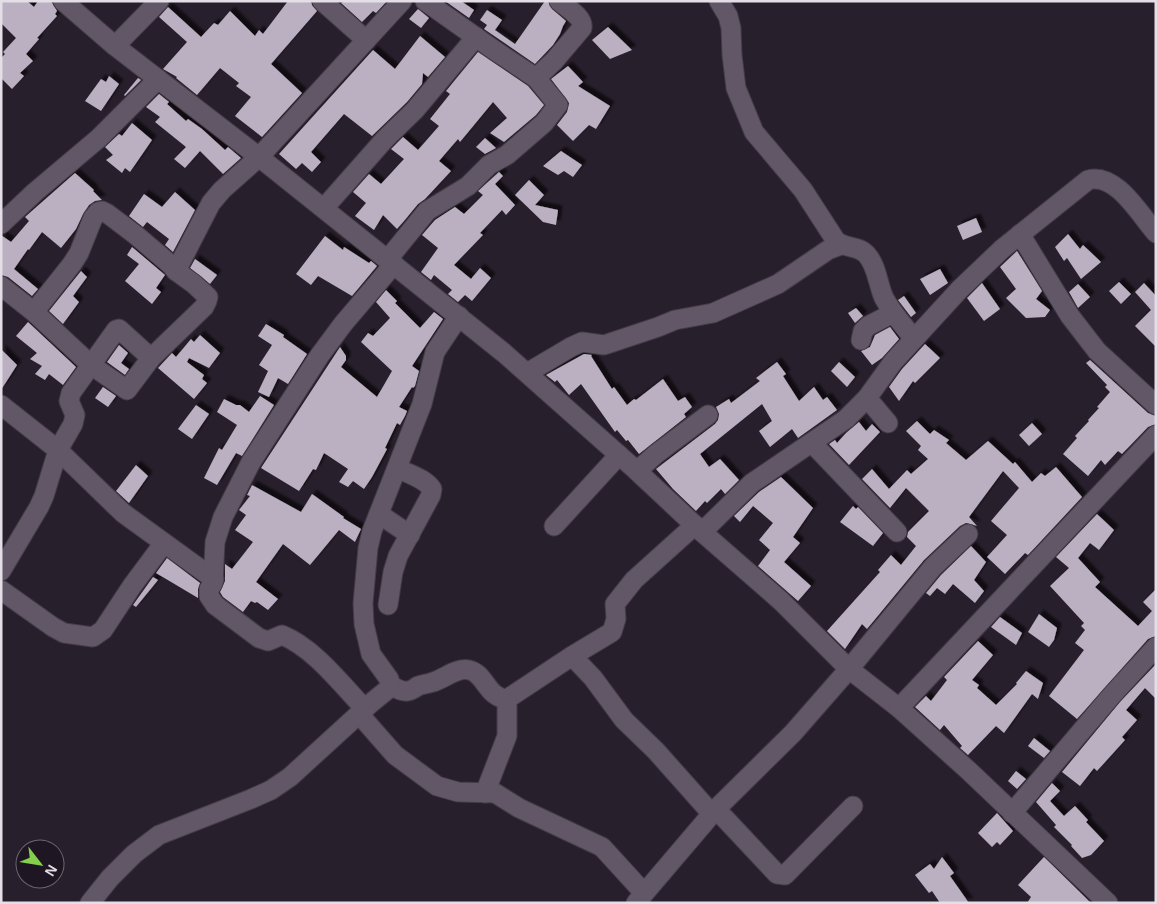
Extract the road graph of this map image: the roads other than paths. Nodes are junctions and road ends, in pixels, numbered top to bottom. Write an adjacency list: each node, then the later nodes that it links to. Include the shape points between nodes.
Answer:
1 (63, 1): 10 (street)
2 (159, 1): 10 (street)
3 (322, 1): 9 (street)
4 (402, 1): 9 (street)
5 (425, 1): 8 (street)
6 (559, 1): 11 (street, via 580,19 582,28)
7 (719, 1): 18 (street, via 731,28 736,88 754,132 803,190)
8 (476, 37): 11 (street); 14 (street, via 415,110)
9 (366, 40): 13 (street)
10 (115, 46): 12 (street)
11 (536, 78): 19 (street, via 558,104 556,110 468,186 427,211)
12 (158, 79): 13 (street); 15 (street, via 100,138)
13 (259, 157): 14 (street); 20 (street, via 211,203)
14 (324, 208): 19 (street)
15 (1, 224)
16 (1156, 233): 17 (street, via 1113,185 1095,178 1088,180)
17 (1020, 234): 26 (street, via 960,289); 32 (street, via 1070,316 1097,351)
18 (841, 245): 23 (street, via 866,253); 29 (street, via 828,250 778,284 713,313 675,320 604,345 582,342)
19 (391, 262): 24 (street); 49 (street, via 320,355 251,462 223,516 215,542)
20 (176, 272): 22 (street, via 137,236 108,214 98,212 79,253); 27 (street, via 206,294 208,302)
21 (1, 286): 22 (street)
22 (34, 312): 28 (street)
23 (893, 313): 25 (street, via 868,326); 26 (street)
24 (459, 316): 29 (street); 39 (street, via 435,352 422,404)
25 (861, 340)
26 (914, 340): 30 (street)
27 (151, 358): 28 (street, via 127,390); 28 (street, via 119,329)
28 (91, 365): 37 (street, via 69,400 75,415 74,424)
29 (527, 373): 38 (street)
30 (866, 398): 34 (street); 36 (street, via 846,419)
31 (1, 405): 37 (street)
32 (1156, 405)
33 (708, 415): 40 (street)
34 (888, 423)
35 (1156, 435): 57 (street)
36 (812, 443): 43 (street, via 752,483); 44 (street)
37 (58, 450): 47 (street, via 123,513); 48 (street, via 42,502)
38 (619, 455): 40 (street); 42 (street)
39 (396, 468): 41 (street); 46 (street, via 419,478 432,489)
40 (637, 471): 43 (street)
41 (379, 514): 46 (street); 55 (street, via 368,548 364,624 371,654)
42 (554, 526)
43 (698, 528): 53 (street, via 634,580 615,604 616,619 612,632); 54 (street, via 781,601)
44 (897, 532)
45 (968, 534): 54 (street, via 927,573)
46 (410, 535): 51 (street, via 395,564)
47 (164, 543): 49 (street); 50 (street, via 103,630 93,637 64,633)
48 (1, 571)
49 (214, 579): 58 (street, via 209,596 216,605 259,638 268,641 282,635 299,644 319,661)
50 (1, 590)
51 (388, 606)
52 (1156, 647): 62 (street)
53 (572, 656): 56 (street); 61 (street, via 624,720)
54 (849, 669): 57 (street); 61 (street, via 793,733)
55 (390, 685): 56 (street, via 408,691 467,669 500,699); 58 (street)
56 (507, 699): 59 (street, via 507,736)
57 (899, 708): 62 (street)
58 (362, 712): 59 (street, via 403,762 437,786 458,792); 64 (street, via 290,778 271,790 159,836 128,860)
59 (485, 793): 63 (street, via 495,794 602,847)
60 (853, 806): 61 (street, via 785,875 777,874)
61 (714, 812): 63 (street)
62 (1012, 813): 65 (street)
63 (640, 898)
64 (90, 903)
65 (1108, 903)

